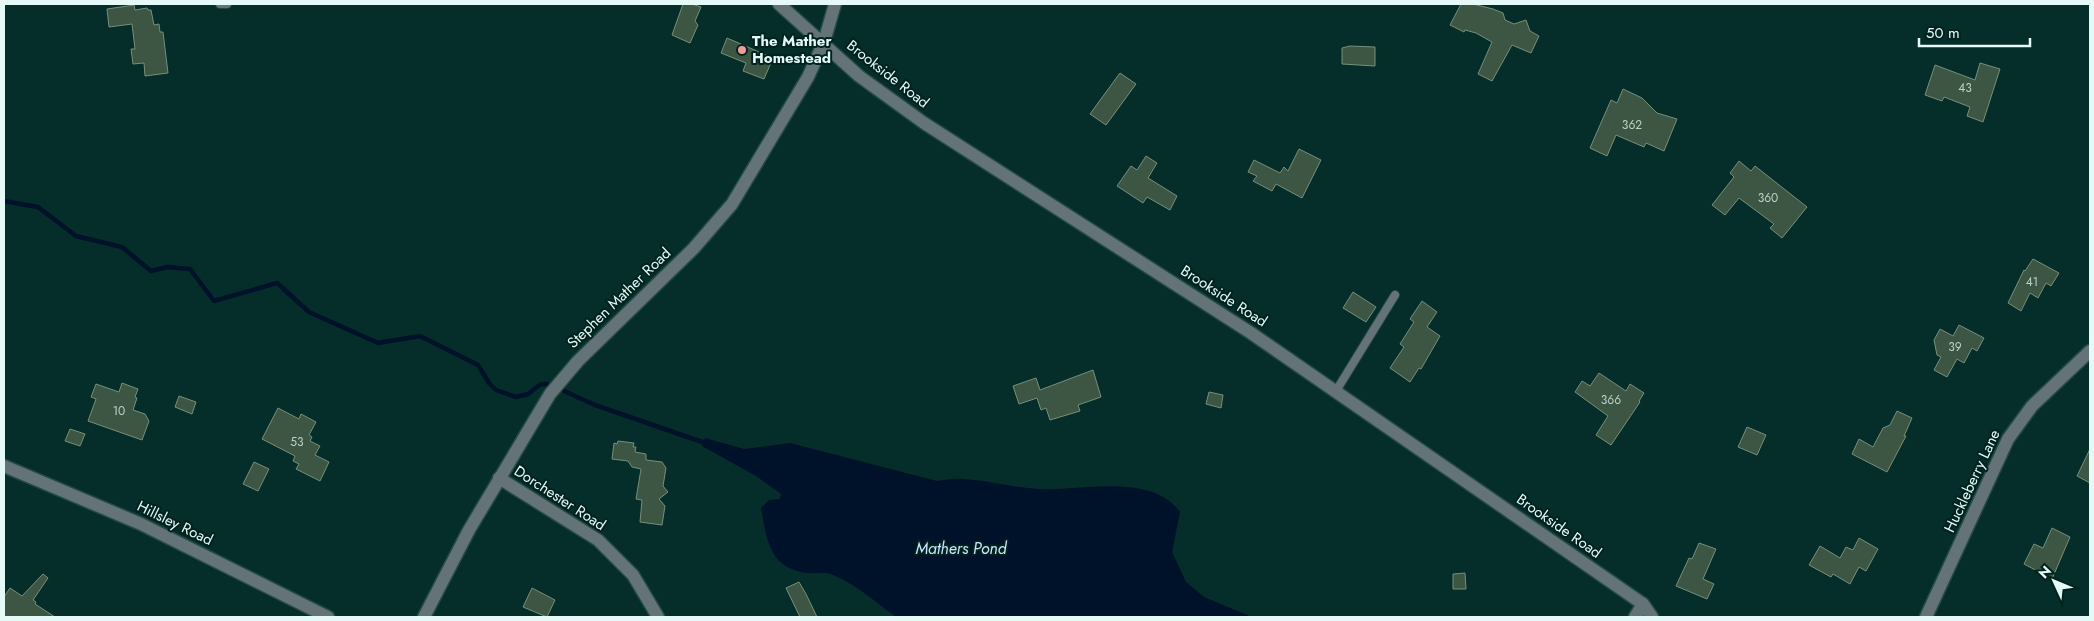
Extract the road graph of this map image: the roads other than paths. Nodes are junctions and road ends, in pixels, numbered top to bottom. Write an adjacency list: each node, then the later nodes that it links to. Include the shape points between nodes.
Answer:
1 (220, 4): 2 (lane)
2 (227, 4)
3 (779, 4): 5 (street, Brookside Road)
4 (835, 4): 5 (street, Stephen Mather Road)
5 (824, 42): 8 (street, Brookside Road, via 859,76 924,123); 10 (street, Stephen Mather Road, via 808,77 723,216 563,377 537,413)
6 (1396, 294): 8 (lane)
7 (2090, 351): 17 (street, Huckleberry Lane, via 2032,406 2008,439)
8 (1336, 391): 11 (street, Brookside Road)
9 (4, 466): 12 (street, Hillsley Road, via 141,524)
10 (499, 478): 13 (street, Stephen Mather Road); 14 (street, Dorchester Road, via 598,540 633,575)
11 (1643, 604): 15 (street); 16 (street, Brookside Road)
12 (328, 617)
13 (424, 617)
14 (658, 617)
15 (1634, 617)
16 (1652, 617)
17 (1926, 617)

